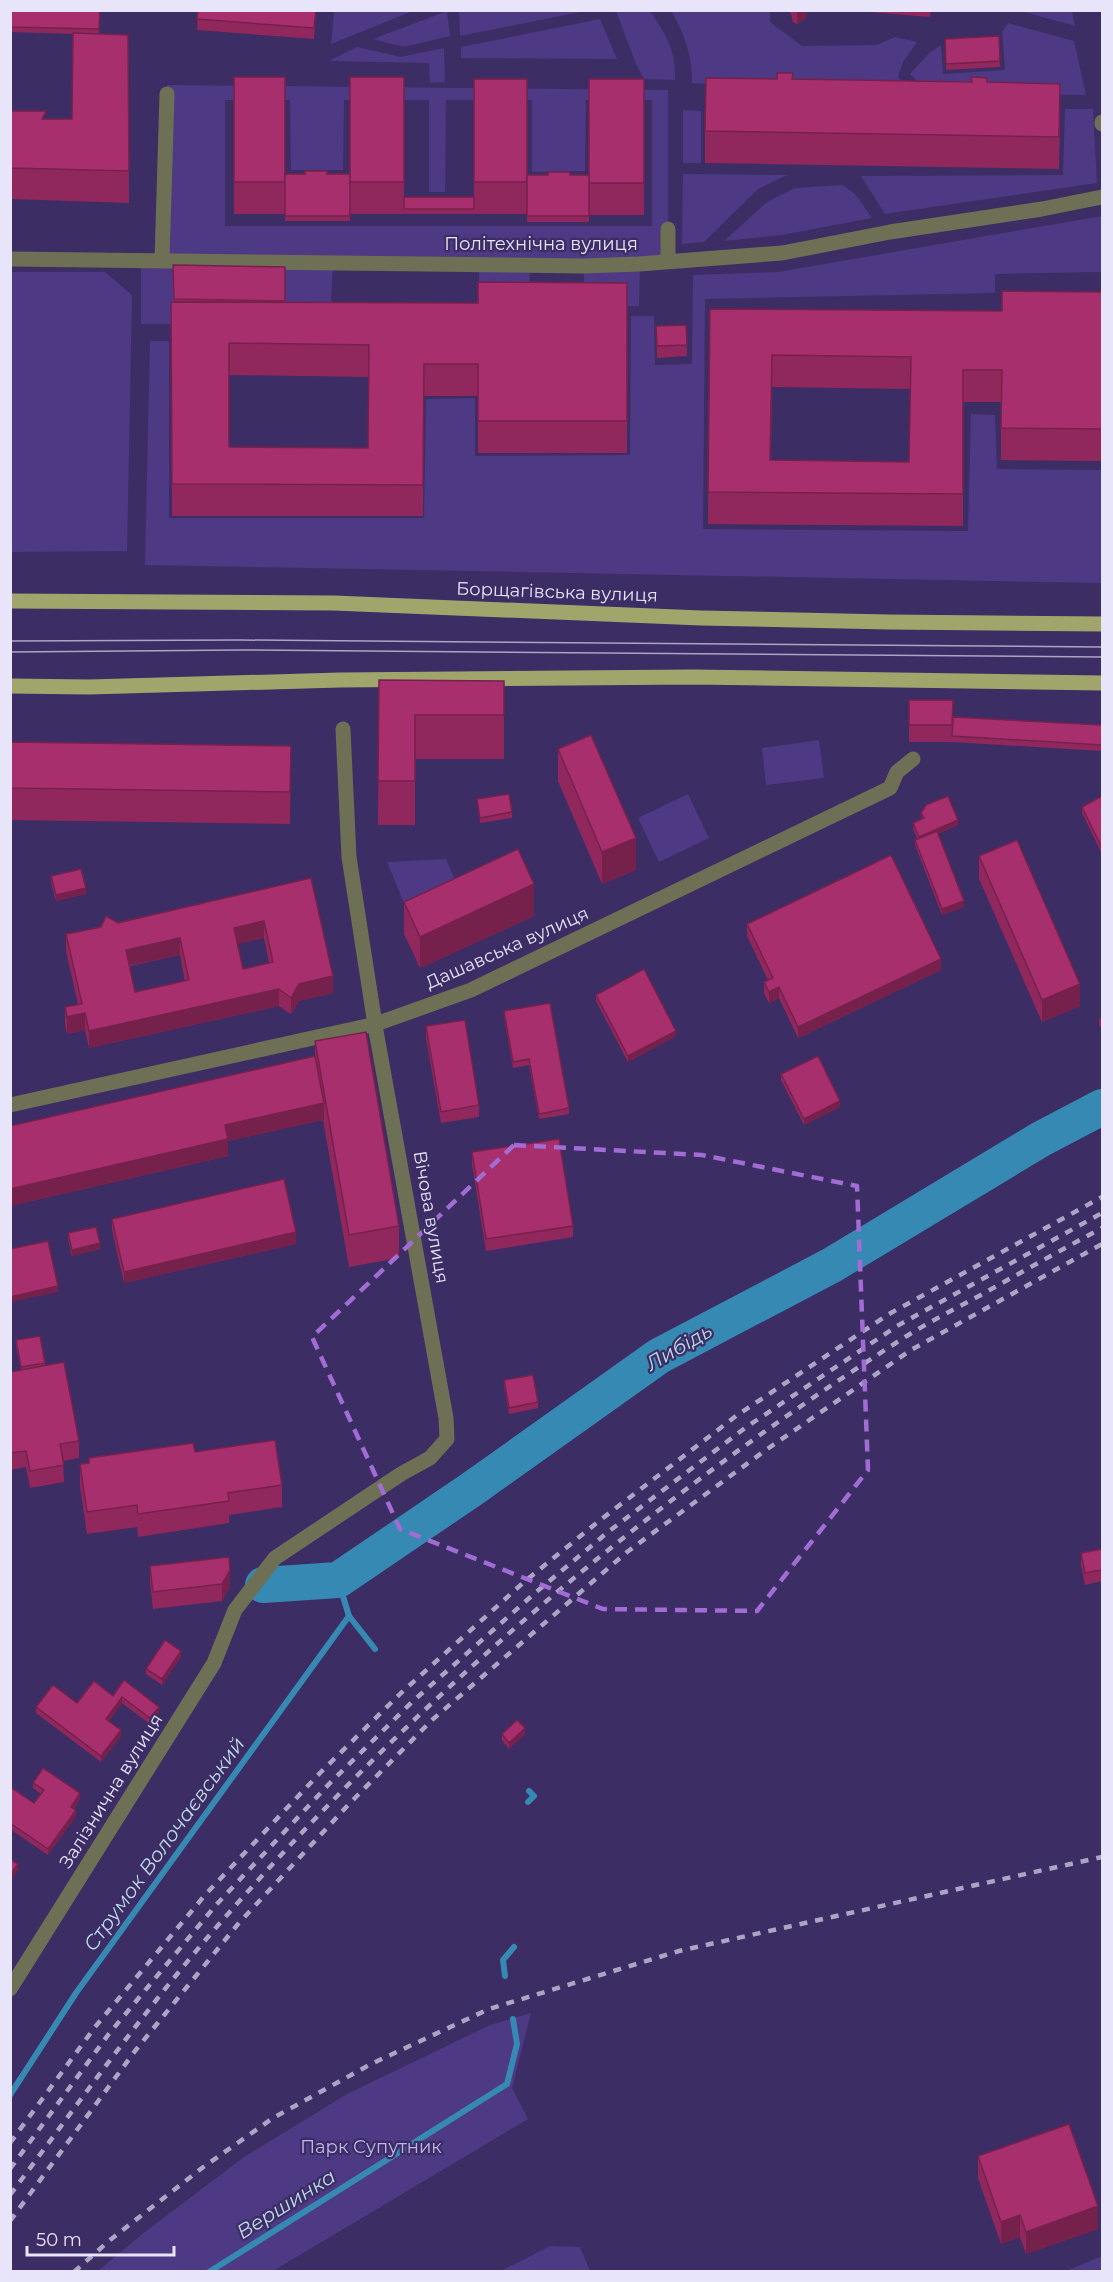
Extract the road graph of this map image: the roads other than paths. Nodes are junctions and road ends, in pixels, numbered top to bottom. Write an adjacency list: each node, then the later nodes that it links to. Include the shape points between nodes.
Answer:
1 (167, 94): 5 (street)
2 (1102, 197): 6 (street, Політехнічна вулиця, via 782,253)
3 (668, 229): 6 (street)
4 (10, 259): 5 (street, Політехнічна вулиця)
5 (162, 260): 6 (street, Політехнічна вулиця, via 584,266)
6 (668, 261)
7 (10, 601): 8 (main road, Борщагівська вулиця, via 334,603 701,618)
8 (1102, 624)
9 (1102, 682): 10 (main road, via 693,677)
10 (10, 686)
11 (343, 729): 13 (street, Вічова вулиця, via 350,857)
12 (913, 759): 13 (street, Дашавська вулиця, via 897,772 890,788 471,990)
13 (376, 1024): 14 (street, Дашавська вулиця); 15 (street, Вічова вулиця, via 447,1439 430,1458 275,1558)
14 (10, 1105)
15 (235, 1610): 16 (street, Залізнична вулиця, via 214,1663)
16 (10, 1989)

